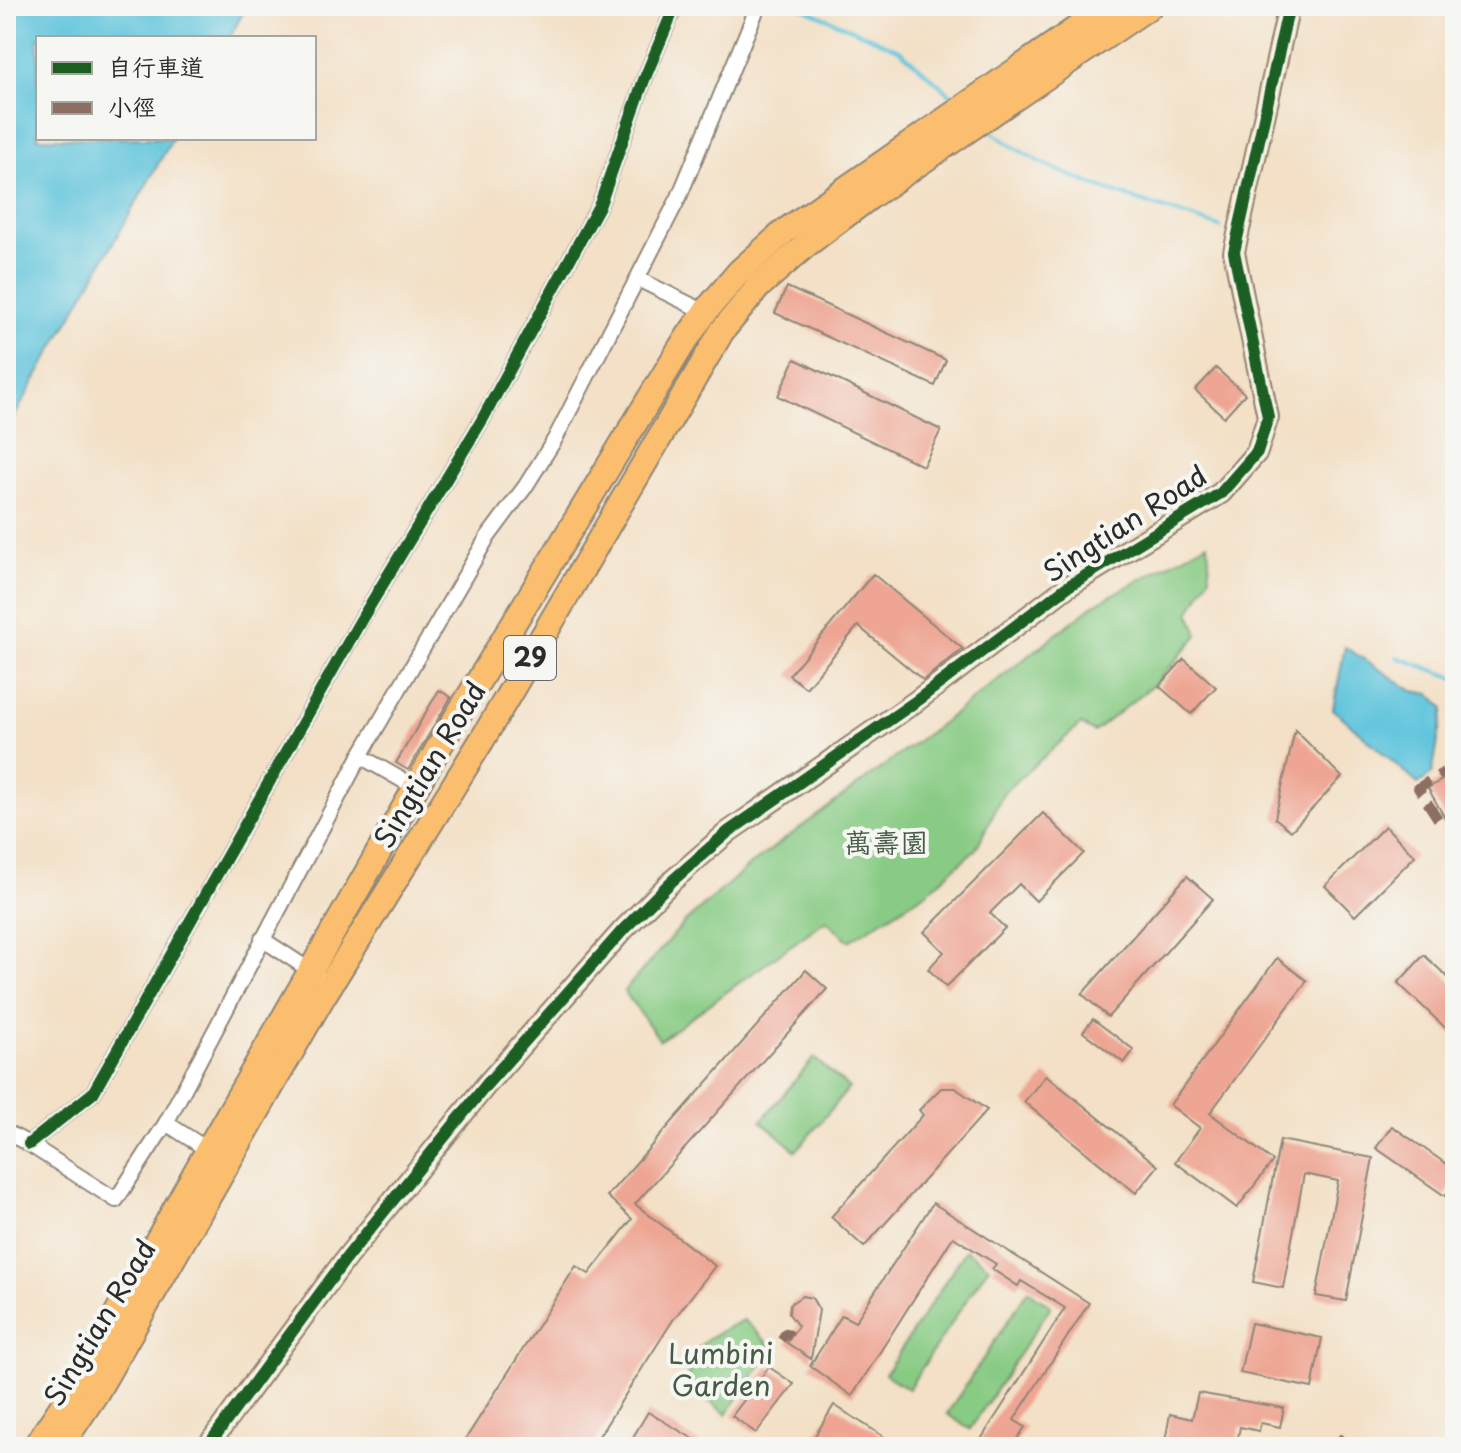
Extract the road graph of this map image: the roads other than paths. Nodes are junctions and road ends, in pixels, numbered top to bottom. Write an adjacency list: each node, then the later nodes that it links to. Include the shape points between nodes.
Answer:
1 (675, 6): 18 (street, via 600,204 482,420 361,620 93,1093)
2 (758, 6): 6 (street, via 679,197)
3 (1109, 6): 7 (main road, Singtian Road / 29, via 785,231)
4 (1150, 6): 9 (main road, Singtian Road / 29, via 871,196 759,286 722,331)
5 (1289, 6): 22 (street, Singtian Road, via 1234,252 1268,417 1257,452 1221,493 1067,587 915,702 728,832 672,881 487,1084 347,1257)
6 (638, 279): 7 (street); 10 (street, via 555,439 487,538)
7 (705, 312): 8 (main road, Singtian Road / 29)
8 (519, 615): 9 (main road); 11 (main road, Singtian Road / 29)
9 (546, 630): 13 (main road, Singtian Road / 29)
10 (360, 756): 11 (street); 14 (street)
11 (416, 788): 12 (main road, Singtian Road / 29)
12 (400, 816): 13 (main road); 15 (main road, Singtian Road / 29)
13 (426, 830): 15 (main road, Singtian Road / 29)
14 (262, 939): 15 (street); 16 (street)
15 (321, 978): 19 (main road, Singtian Road / 29); 21 (main road, Singtian Road / 29, via 96,1393)
16 (166, 1123): 18 (street, via 116,1200); 19 (street)
17 (6, 1132): 18 (street)
18 (29, 1144)
19 (208, 1150): 20 (main road, Singtian Road / 29, via 79,1381)
20 (35, 1447)
21 (60, 1447)
22 (207, 1447)

